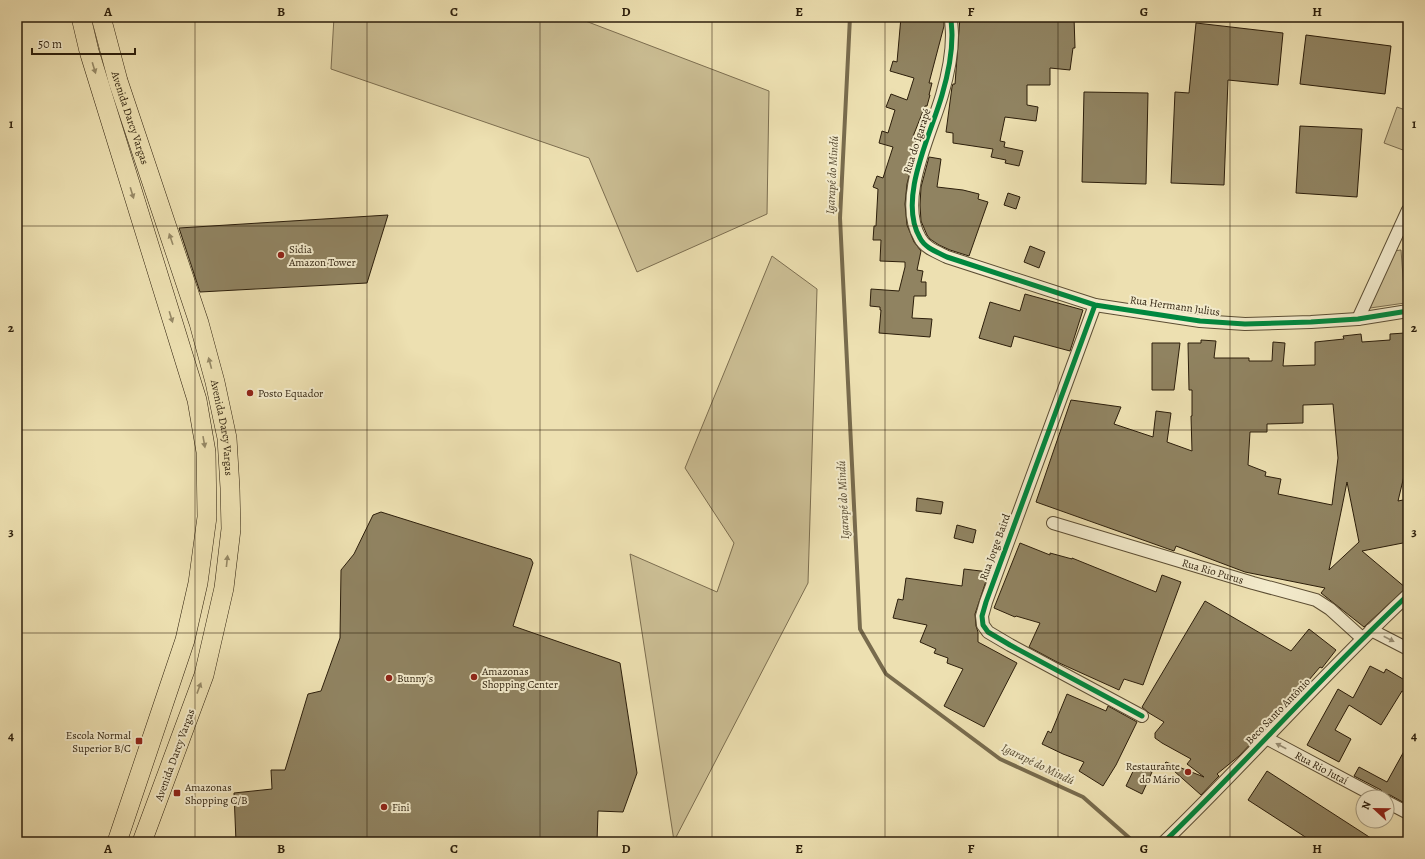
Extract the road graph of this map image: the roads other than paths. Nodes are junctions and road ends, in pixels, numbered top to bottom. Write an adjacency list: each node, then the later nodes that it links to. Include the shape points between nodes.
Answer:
1 (81, 17): 18 (main road, Avenida Darcy Vargas, one-way to 18, via 89,51 197,400 206,452 207,517 198,583 185,640)
2 (101, 17): 19 (main road, Avenida Darcy Vargas, one-way to 2, via 204,675 224,588 231,529 230,488 227,438 199,323 118,81)
3 (950, 17): 5 (street, Rua do Igarapé, via 952,36 947,72 915,181 912,211 920,239 931,250)
4 (1408, 210): 8 (street)
5 (947, 257): 6 (street, Rua Hermann Julius)
6 (1095, 305): 8 (street, Rua Hermann Julius, via 1200,321 1245,324); 13 (street, Rua Jorge Baird, via 982,616 988,632)
7 (1408, 311): 8 (street, Rua Hermann Julius)
8 (1358, 319)
9 (1053, 522): 11 (street, Rua Rio Purus, via 1316,600)
10 (1408, 595): 11 (street, Beco Santo Antônio)
11 (1366, 634): 12 (street, Rua Rio Purus, one-way to 12); 14 (street, Beco Santo Antônio)
12 (1408, 649)
13 (1142, 716)
14 (1266, 738): 15 (street, Rua Rio Jutaí, one-way to 14); 20 (street, Beco Santo Antônio)
15 (1362, 789)
16 (1395, 806): 17 (street)
17 (1408, 813)
18 (117, 842)
19 (142, 842)
20 (1164, 842)

